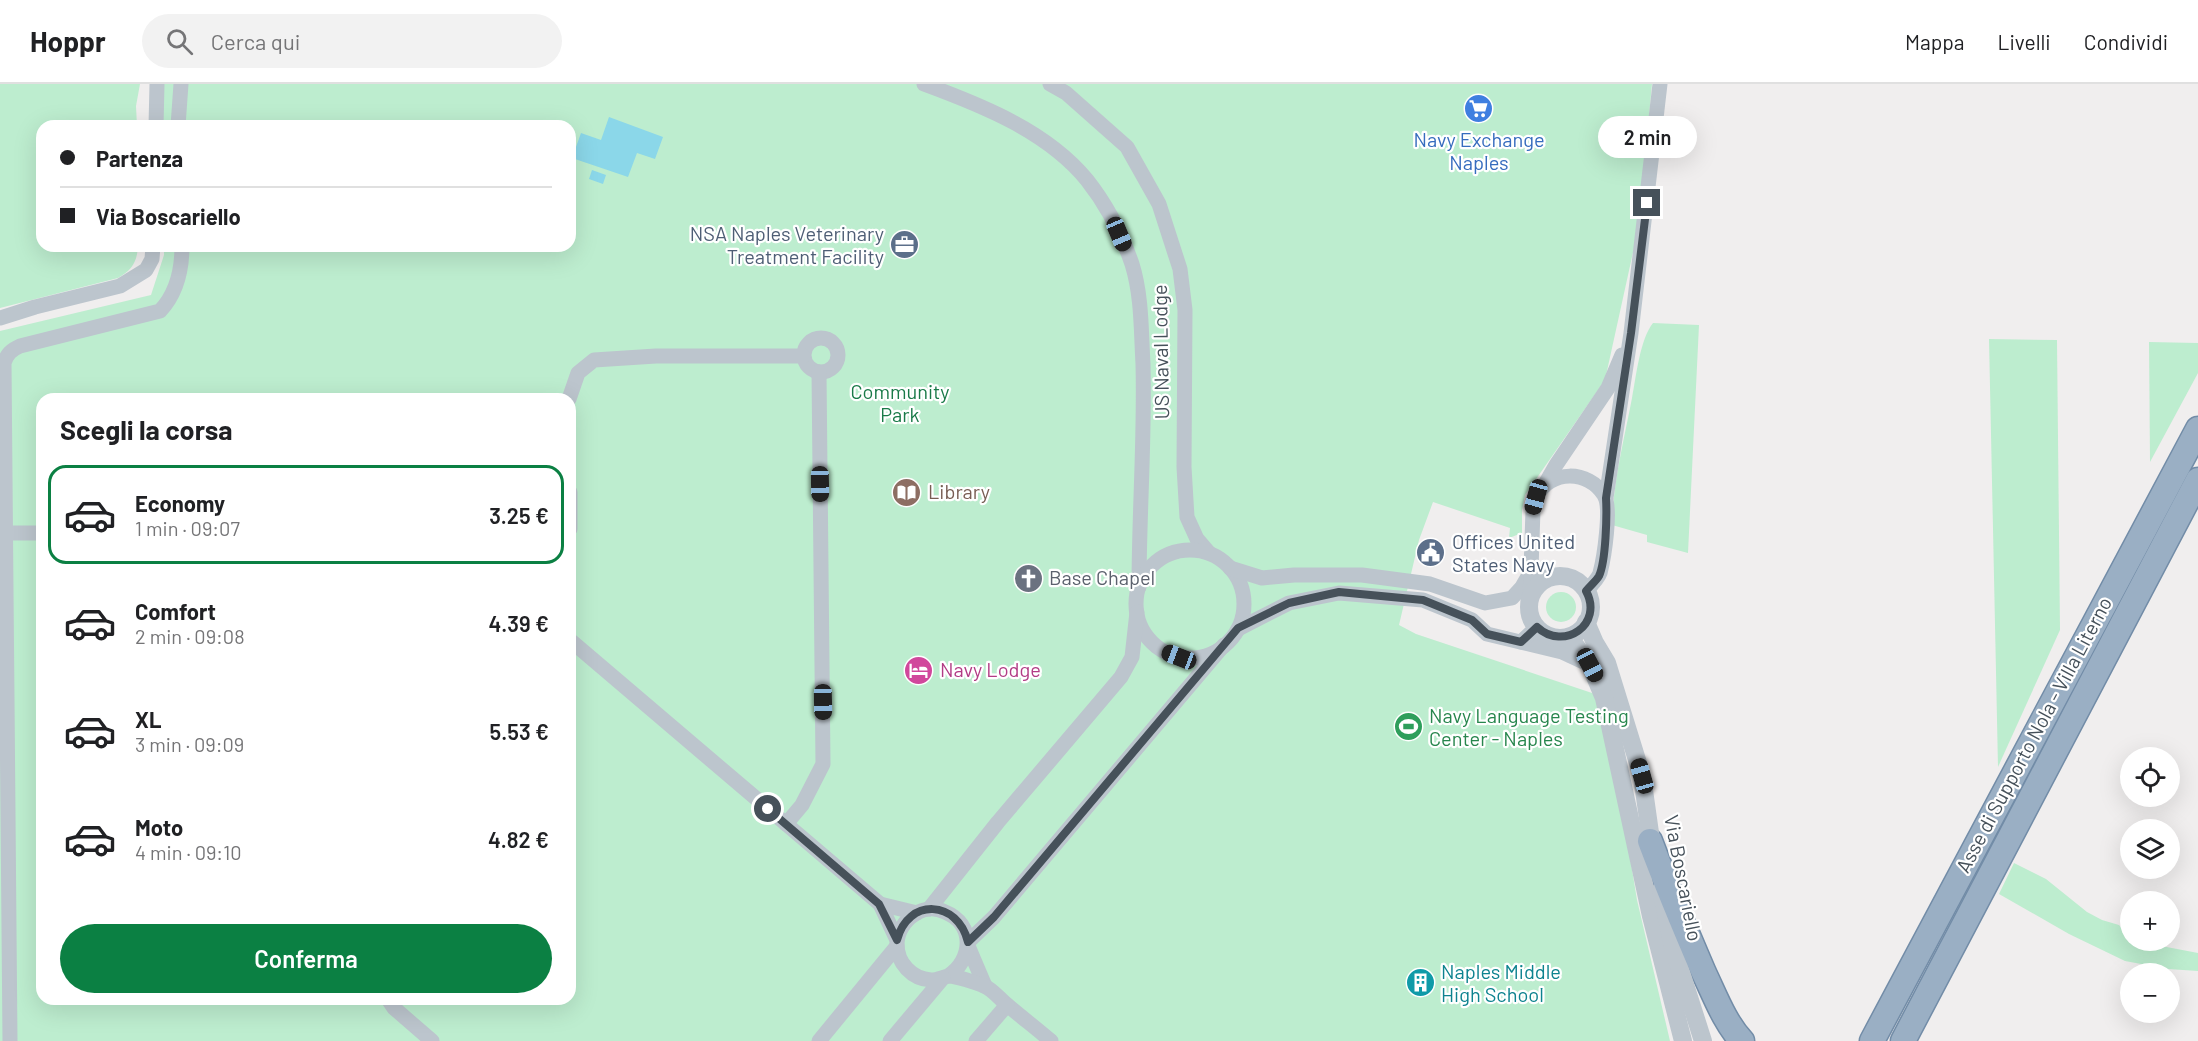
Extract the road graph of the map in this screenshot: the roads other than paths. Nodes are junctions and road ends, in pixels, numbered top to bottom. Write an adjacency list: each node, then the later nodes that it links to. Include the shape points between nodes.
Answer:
1 (157, 84): 7 (street)
2 (181, 84): 8 (street)
3 (924, 84): 6 (street)
4 (1050, 84): 22 (street, US Naval Lodge, via 1066,93 1126,147 1159,204 1180,269 1185,310 1187,518)
5 (1660, 84): 12 (street)
6 (956, 90): 25 (street, via 1014,122 1053,149 1086,180 1112,219 1132,265 1141,314 1144,419)
7 (156, 120)
8 (178, 120)
9 (153, 252): 11 (street, via 146,270 120,286)
10 (182, 252): 20 (street, via 175,289 160,311 20,346 7,354)
11 (0, 318)
12 (1631, 333): 18 (street, via 1608,387); 19 (street)
13 (803, 356): 14 (street, via 810,368); 14 (street, via 813,339 824,338 833,343 838,352 836,363); 15 (street, via 594,360 578,372)
14 (819, 372): 37 (street, via 823,764 802,805)
15 (571, 393)
16 (2198, 429): 41 (highway, Asse di Supporto Nola - Villa Literno)
17 (2198, 480): 59 (highway, Asse di Supporto Nola - Villa Literno)
18 (1544, 487): 19 (street, via 1562,477 1580,476 1595,483); 24 (street, via 1533,510)
19 (1606, 498): 26 (street, via 1599,575)
20 (6, 533): 21 (street); 48 (street)
21 (36, 533)
22 (1209, 553): 23 (street); 25 (street, via 1183,551 1159,559)
23 (1230, 568): 24 (street, via 1262,578 1362,575 1430,584 1485,603 1512,598); 31 (street, via 1243,597)
24 (1530, 573): 27 (street)
25 (1139, 587): 28 (street)
26 (1586, 591): 27 (street, via 1577,581 1559,576 1540,583); 29 (street, via 1591,606)
27 (1530, 599): 30 (street)
28 (1137, 612): 35 (street, via 1151,641 1171,654 1195,658); 40 (street, via 1132,657 1121,677)
29 (1586, 622): 32 (street); 38 (street, Via Boscariello, via 1607,663 1627,724 1642,776)
30 (1537, 627): 32 (street, via 1548,635); 33 (street)
31 (1238, 628): 33 (street, via 1289,603 1339,592 1423,600 1472,620 1487,634); 35 (street)
32 (1569, 637): 36 (street, Via Boscariello)
33 (1521, 642): 36 (street, via 1562,652)
34 (576, 645): 37 (street)
35 (1224, 645): 43 (street)
36 (1590, 665): 54 (street, Via Boscariello, via 1604,698 1651,916)
37 (786, 824): 39 (street)
38 (1650, 841): 55 (street, Via Boscariello, via 1673,947); 56 (highway, via 1711,988)
39 (879, 904): 40 (street); 42 (street)
40 (923, 911): 42 (street, via 903,924); 43 (street, via 951,914 966,931)
41 (1932, 927): 57 (highway); 58 (highway, Asse di Supporto Nola - Villa Literno)
42 (897, 943): 44 (street, via 899,956 912,974 933,980); 50 (street)
43 (968, 944): 44 (street, via 962,964); 45 (street)
44 (946, 977): 45 (street); 51 (street)
45 (985, 986): 47 (street)
46 (392, 1005): 49 (street)
47 (1007, 1005): 52 (street); 53 (street)
48 (10, 1041)
49 (432, 1041)
50 (819, 1041)
51 (890, 1041)
52 (976, 1041)
53 (1051, 1041)
54 (1683, 1041)
55 (1703, 1041)
56 (1742, 1041)
57 (1853, 1041)
58 (1872, 1041)
59 (1903, 1041)

